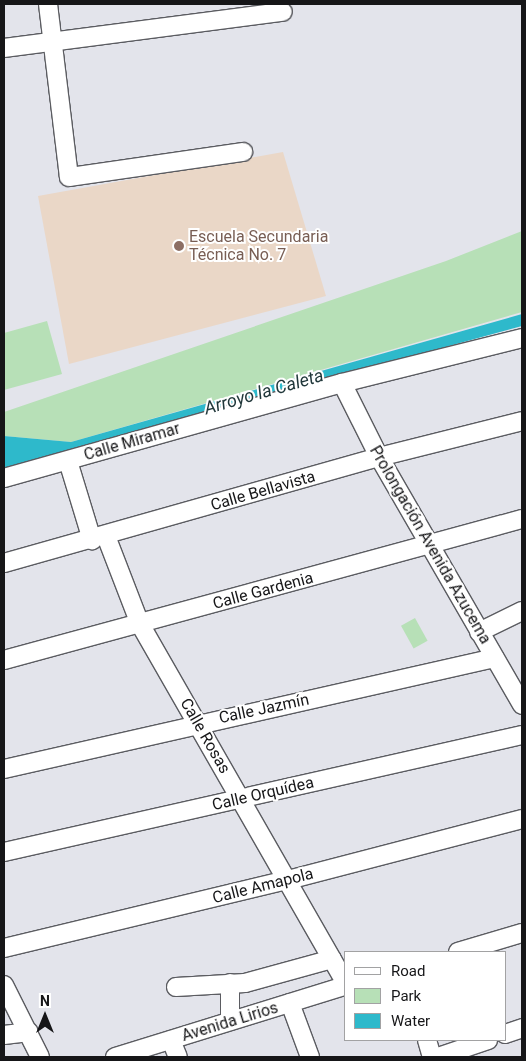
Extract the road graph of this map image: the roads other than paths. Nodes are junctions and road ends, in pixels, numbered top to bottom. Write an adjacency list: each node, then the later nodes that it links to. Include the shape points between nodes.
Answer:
1 (48, 4): 3 (street)
2 (283, 12): 3 (street)
3 (52, 41): 4 (street); 5 (street, via 69,178)
4 (4, 48)
5 (243, 152)
6 (522, 338): 7 (street, Calle Miramar)
7 (342, 383): 9 (street, Prolongación Avenida Azucema); 10 (street, Calle Miramar)
8 (522, 421): 9 (street, Calle Bellavista)
9 (379, 457): 13 (street, Calle Bellavista); 14 (street, Prolongación Avenida Azucema)
10 (68, 461): 11 (street, Calle Miramar); 13 (street, Calle Rosas)
11 (4, 478)
12 (522, 519): 14 (street, Calle Gardenia)
13 (99, 538): 15 (street, Calle Bellavista); 17 (street, Calle Rosas)
14 (430, 546): 17 (street, Calle Gardenia); 18 (street, Prolongación Avenida Azucema)
15 (4, 563)
16 (522, 611): 18 (street)
17 (140, 624): 20 (street, Calle Gardenia); 22 (street, Calle Rosas)
18 (479, 632): 19 (street, Prolongación Avenida Azucema)
19 (495, 658): 21 (street, Prolongación Avenida Azucema); 22 (street, Calle Jazmín)
20 (4, 660)
21 (521, 699)
22 (197, 723): 24 (street, Calle Jazmín); 25 (street, Calle Rosas)
23 (522, 735): 25 (street, Calle Orquídea)
24 (4, 769)
25 (242, 800): 27 (street, Calle Orquídea); 28 (street, Calle Rosas)
26 (522, 820): 28 (street, Calle Amapola)
27 (4, 852)
28 (288, 880): 30 (street, Calle Amapola); 32 (street, Calle Rosas)
29 (522, 934): 31 (street)
30 (4, 948)
31 (462, 951)
32 (332, 959): 33 (street, Calle Rosas); 34 (street, via 245,983)
33 (344, 980)
34 (230, 984): 37 (street); 39 (street)
35 (4, 985): 41 (street)
36 (344, 986): 38 (street, Avenida Lirios)
37 (176, 987)
38 (290, 1003): 39 (street, Avenida Lirios); 50 (street)
39 (230, 1021): 44 (street, Avenida Lirios)
40 (522, 1028): 42 (street)
41 (29, 1032): 43 (street); 47 (street)
42 (506, 1034)
43 (4, 1035)
44 (171, 1040): 48 (street, Avenida Lirios); 49 (street)
45 (427, 1041): 51 (street)
46 (485, 1041): 52 (street)
47 (40, 1057)
48 (115, 1057)
49 (178, 1057)
50 (310, 1057)
51 (432, 1057)
52 (438, 1057)

